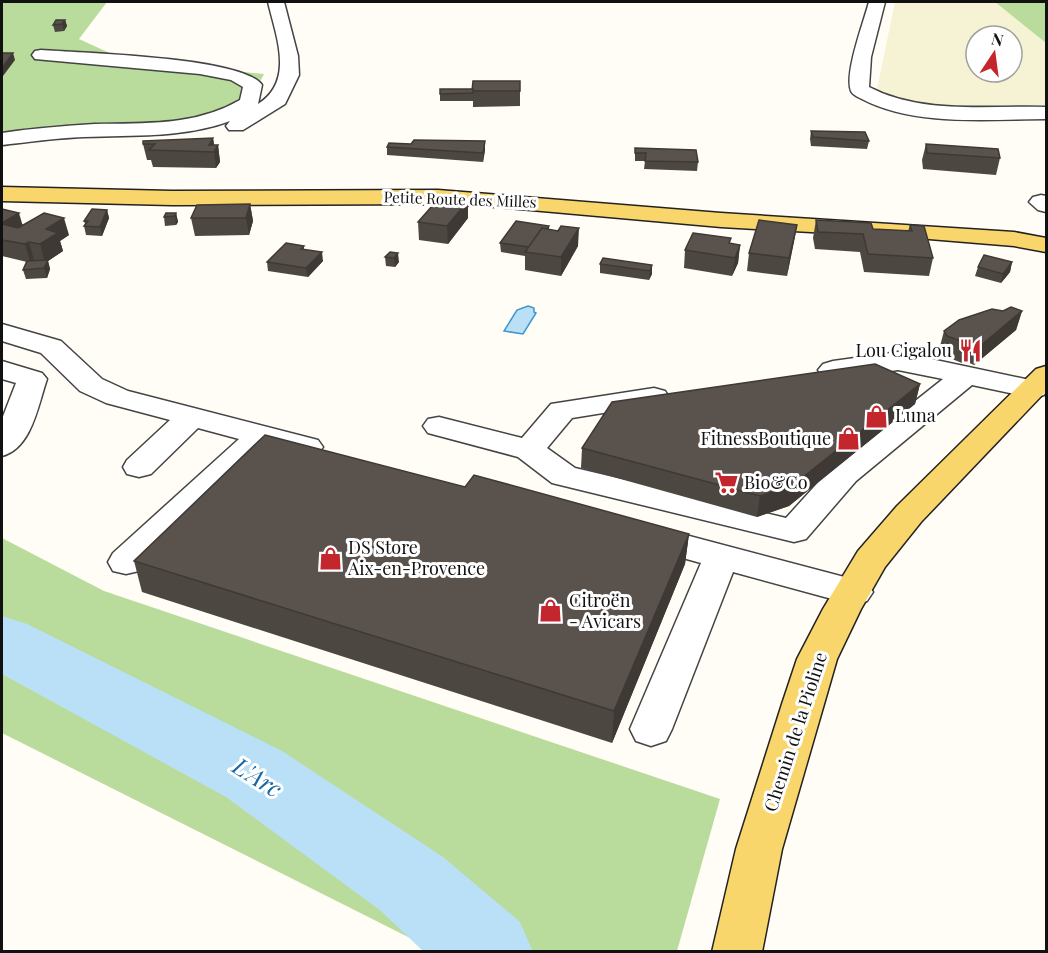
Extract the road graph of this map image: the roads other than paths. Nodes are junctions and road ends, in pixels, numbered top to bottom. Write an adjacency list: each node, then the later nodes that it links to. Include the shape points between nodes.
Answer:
1 (276, 2): 5 (street, via 290,75 278,100 240,125 215,131)
2 (877, 2): 4 (street, via 858,74 860,90 897,106 921,110)
3 (42, 55): 5 (street, via 200,68 237,76 253,85 249,104 234,114 202,123)
4 (1047, 113)
5 (138, 130): 6 (street)
6 (2, 139)
7 (2, 194): 9 (main road, Petite Route des Milles, via 438,197)
8 (1047, 230): 9 (main road, Petite Route des Milles)
9 (917, 231): 10 (main road, Petite Route des Milles)
10 (1047, 245)
11 (2, 332): 17 (street, via 51,347 91,385 117,397)
12 (2, 370): 19 (street, via 32,379)
13 (805, 375): 14 (street, via 898,361)
14 (967, 375): 15 (street); 21 (street, via 844,474 794,531 564,476)
15 (1040, 382): 27 (main road, Chemin de la Pioline, via 909,514 871,560)
16 (678, 393): 21 (street, via 562,410)
17 (192, 417): 20 (street); 23 (street)
18 (438, 426): 21 (street)
19 (7, 428)
20 (261, 435): 22 (street); 26 (street)
21 (529, 450)
22 (342, 456)
23 (139, 467)
24 (618, 529): 25 (street)
25 (721, 556): 27 (street); 28 (street)
26 (126, 562)
27 (854, 592): 29 (main road, Chemin de la Pioline, via 817,659 759,849)
28 (651, 729)
29 (741, 931)

